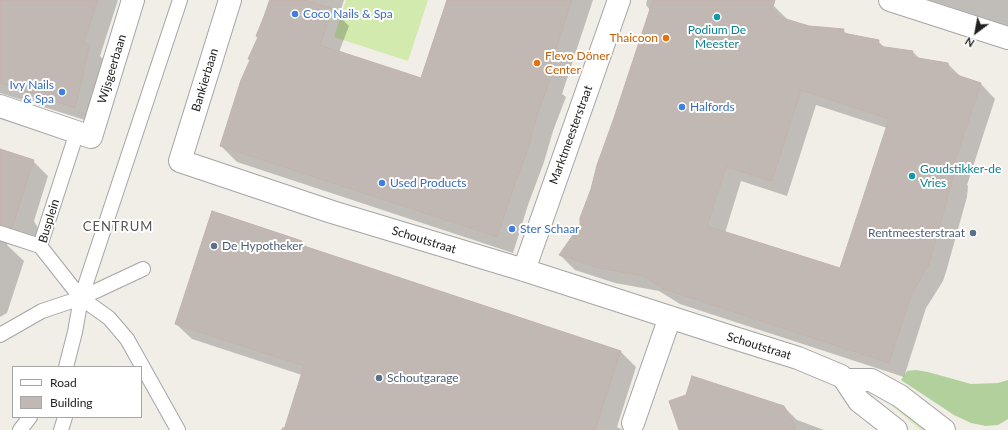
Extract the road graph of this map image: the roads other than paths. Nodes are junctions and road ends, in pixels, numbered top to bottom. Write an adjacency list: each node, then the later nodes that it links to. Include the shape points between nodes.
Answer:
1 (134, 0): 8 (street, Wijsgeerbaan)
2 (180, 0): 14 (lane)
3 (230, 0): 9 (street, Bankierbaan)
4 (619, 0): 13 (street, Marktmeesterstraat)
5 (890, 0): 6 (street)
6 (1008, 38)
7 (0, 106): 8 (street)
8 (84, 135): 11 (lane, Busplein)
9 (180, 161): 13 (street, Schoutstraat, via 332,212)
10 (0, 233): 11 (lane)
11 (40, 246): 14 (lane, Busplein)
12 (142, 269): 14 (lane)
13 (524, 270): 15 (street, Schoutstraat)
14 (81, 298): 16 (lane, via 42,312); 17 (lane); 24 (lane, Busplein, via 109,318 127,339)
15 (670, 317): 18 (street, Schoutstraat, via 798,358); 21 (street)
16 (0, 335)
17 (66, 366)
18 (845, 380): 25 (street, Schoutstraat, via 859,401); 26 (street, Schoutstraat, via 871,380 900,396)
19 (29, 418): 22 (lane)
20 (65, 418): 23 (lane)
21 (633, 423)
22 (20, 430)
23 (61, 430)
24 (178, 430)
25 (896, 430)
26 (944, 430)

